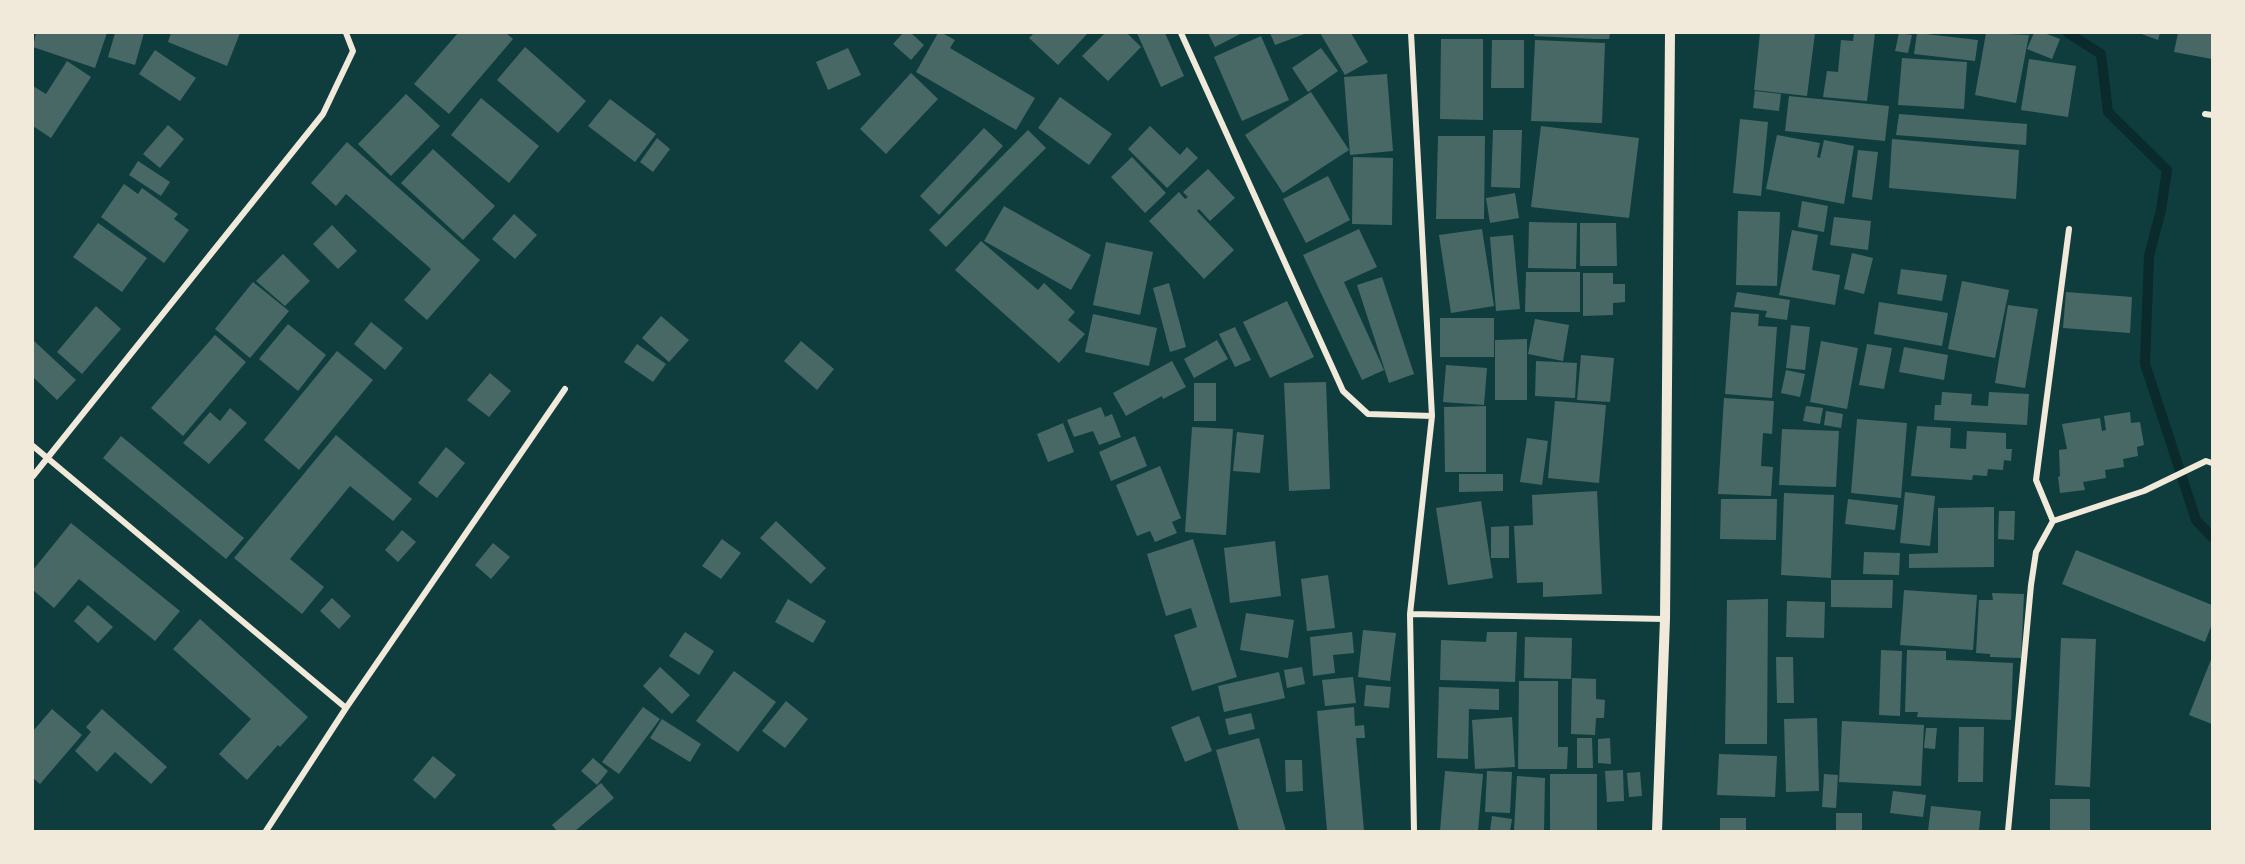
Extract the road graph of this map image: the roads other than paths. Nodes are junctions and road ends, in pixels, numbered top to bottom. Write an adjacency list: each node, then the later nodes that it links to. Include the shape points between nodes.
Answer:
1 (346, 33): 9 (street, via 353,51 323,114)
2 (1181, 33): 7 (street, via 1343,391 1368,414)
3 (1411, 33): 7 (street)
4 (1670, 33): 14 (street)
5 (2069, 229): 12 (street, via 2036,480)
6 (565, 389): 15 (street)
7 (1432, 416): 13 (street)
8 (33, 446): 9 (street)
9 (48, 458): 11 (street); 15 (street)
10 (2209, 462): 12 (street, via 2144,491)
11 (33, 476)
12 (2053, 521): 19 (street, via 2036,552 2031,585)
13 (1410, 614): 14 (street); 17 (street)
14 (1665, 619): 18 (street)
15 (346, 708): 16 (street)
16 (266, 831)
17 (1414, 831)
18 (1657, 831)
19 (2008, 831)

